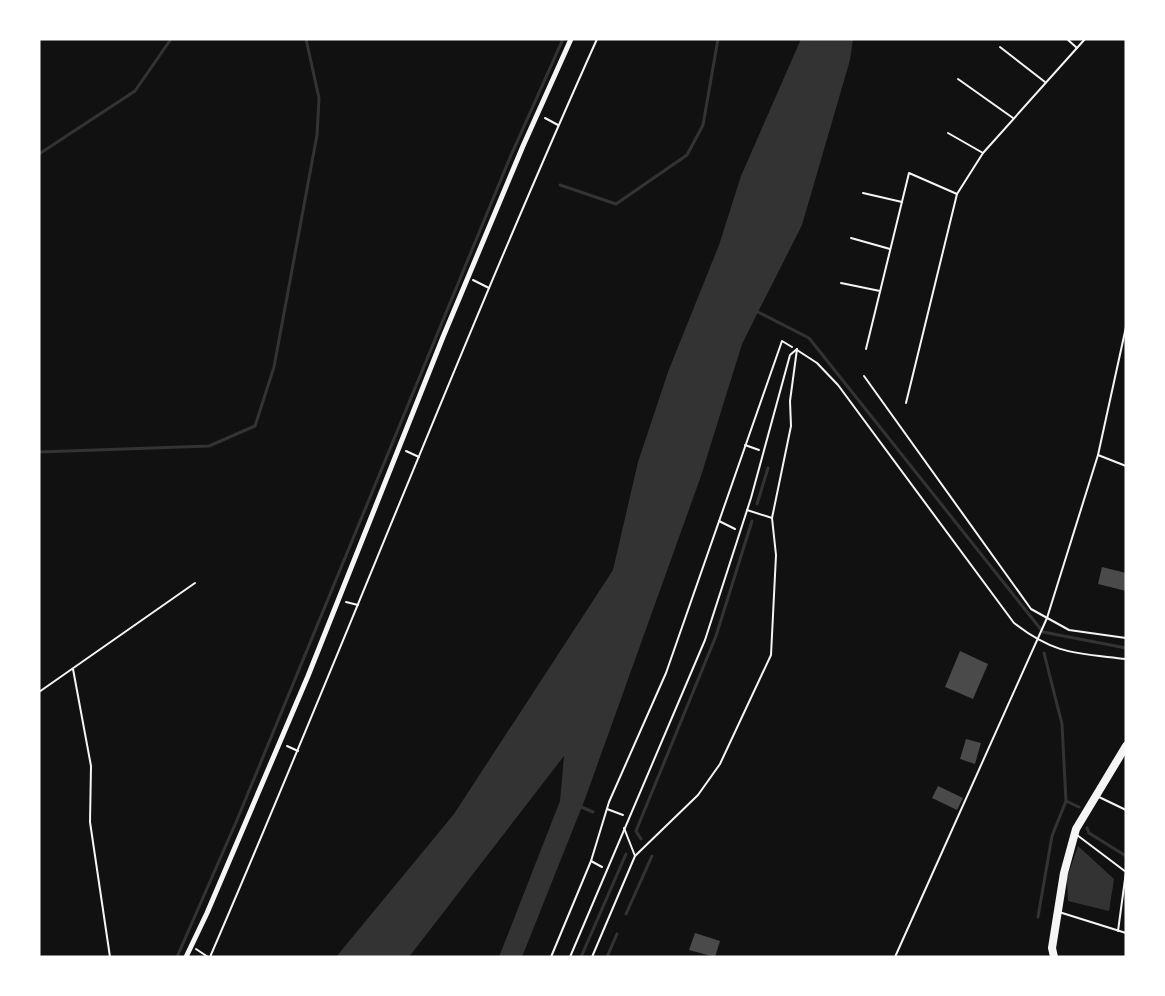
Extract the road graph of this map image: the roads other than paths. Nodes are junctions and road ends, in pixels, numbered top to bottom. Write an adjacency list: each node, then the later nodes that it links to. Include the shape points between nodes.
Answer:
1 (572, 39): 44 (street, via 468,277 279,743)
2 (1067, 39): 5 (lane)
3 (1085, 39): 5 (lane)
4 (1000, 47): 7 (lane)
5 (1077, 48): 7 (lane)
6 (958, 79): 8 (lane)
7 (1045, 82): 8 (lane)
8 (1013, 118): 10 (lane)
9 (948, 133): 10 (lane)
10 (983, 153): 12 (lane)
11 (863, 194): 13 (lane)
12 (957, 194): 13 (lane, via 909,173); 22 (lane)
13 (902, 202): 15 (lane)
14 (851, 238): 15 (lane)
15 (890, 249): 17 (lane)
16 (842, 283): 17 (lane)
17 (880, 291): 20 (lane)
18 (1126, 327): 23 (lane)
19 (797, 349): 25 (lane, via 790,355); 26 (lane, via 791,426); 30 (lane, via 838,385 1014,623)
20 (866, 349)
21 (864, 376): 28 (lane, via 1031,609)
22 (906, 403)
23 (1098, 455): 24 (lane); 28 (lane)
24 (1126, 466)
25 (747, 510): 26 (lane); 37 (lane, via 705,640)
26 (772, 518): 39 (lane, via 776,555 771,655 720,764 698,795)
27 (195, 583): 32 (lane)
28 (1047, 618): 29 (lane, via 1069,630); 30 (lane)
29 (1126, 638)
30 (1036, 640): 31 (lane, via 1059,650); 47 (lane)
31 (1126, 659)
32 (73, 669): 33 (lane); 43 (lane, via 91,766 90,822)
33 (39, 692)
34 (1126, 746): 35 (main road)
35 (1096, 796): 36 (lane); 38 (main road)
36 (1126, 810)
37 (624, 827): 39 (lane); 45 (lane)
38 (1075, 833): 40 (main road); 41 (lane, via 1126,872)
39 (635, 856): 46 (lane)
40 (1059, 912): 41 (lane); 48 (main road)
41 (1118, 931): 42 (lane)
42 (1126, 933)
43 (110, 957)
44 (186, 957)
45 (570, 957)
46 (592, 957)
47 (895, 957)
48 (1054, 957)

